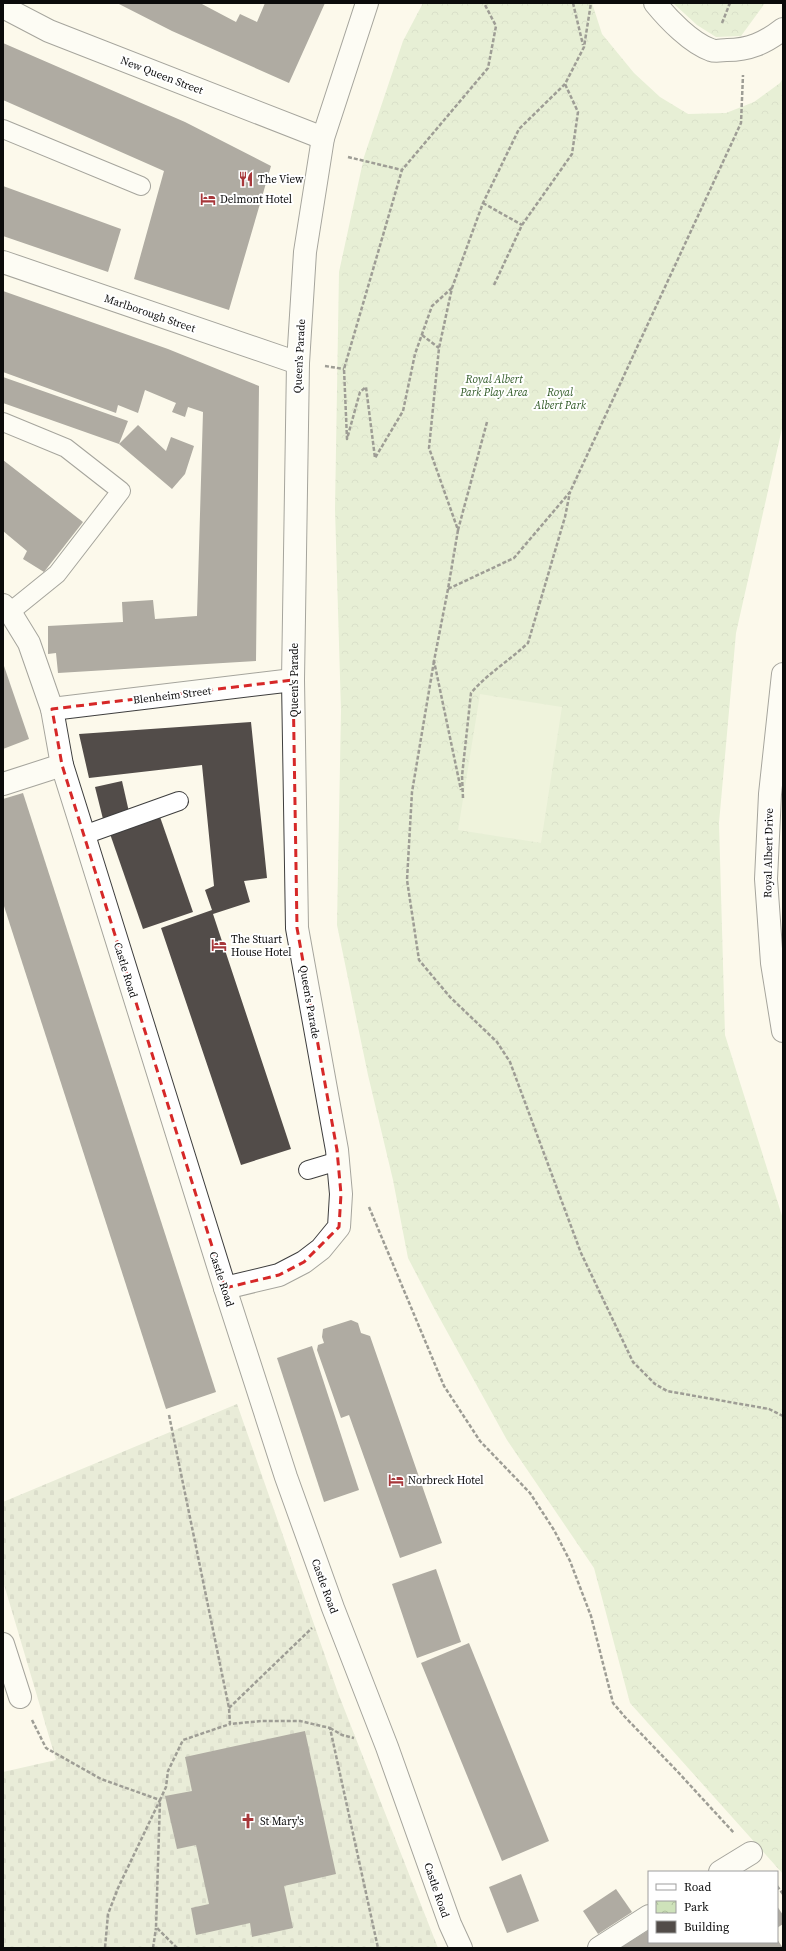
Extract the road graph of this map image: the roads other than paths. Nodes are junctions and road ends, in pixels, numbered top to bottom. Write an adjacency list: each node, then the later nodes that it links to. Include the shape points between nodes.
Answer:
1 (367, 3): 6 (street, Queen's Parade)
2 (655, 3): 4 (street, via 664,15 712,51 744,50 768,41)
3 (3, 7): 6 (street, New Queen Street, via 50,31)
4 (783, 30)
5 (3, 129): 7 (lane)
6 (322, 144): 9 (street, Queen's Parade, via 305,252)
7 (141, 186)
8 (3, 262): 9 (street, Marlborough Street)
9 (298, 363): 13 (street, Queen's Parade)
10 (3, 422): 11 (lane, via 66,448 121,491 57,574)
11 (6, 609): 14 (street, Castle Road, via 29,643)
12 (783, 674): 19 (street, Royal Albert Drive, via 770,794 766,879 772,963)
13 (293, 680): 14 (street, Blenheim Street); 20 (street, Queen's Parade, via 297,928)
14 (52, 709): 15 (street, Castle Road)
15 (62, 765): 16 (street); 18 (street, Castle Road)
16 (3, 784)
17 (179, 801): 18 (lane)
18 (84, 835): 22 (street, Castle Road)
19 (783, 1031)
20 (338, 1161): 21 (lane); 22 (street, Queen's Parade, via 341,1194 339,1228 321,1249 304,1262 279,1275)
21 (308, 1170)
22 (225, 1288): 28 (street, Castle Road, via 286,1477)
23 (3, 1644): 24 (street)
24 (20, 1697)
25 (751, 1853): 26 (street)
26 (722, 1871)
27 (648, 1917): 29 (street)
28 (461, 1948)
29 (599, 1948)

